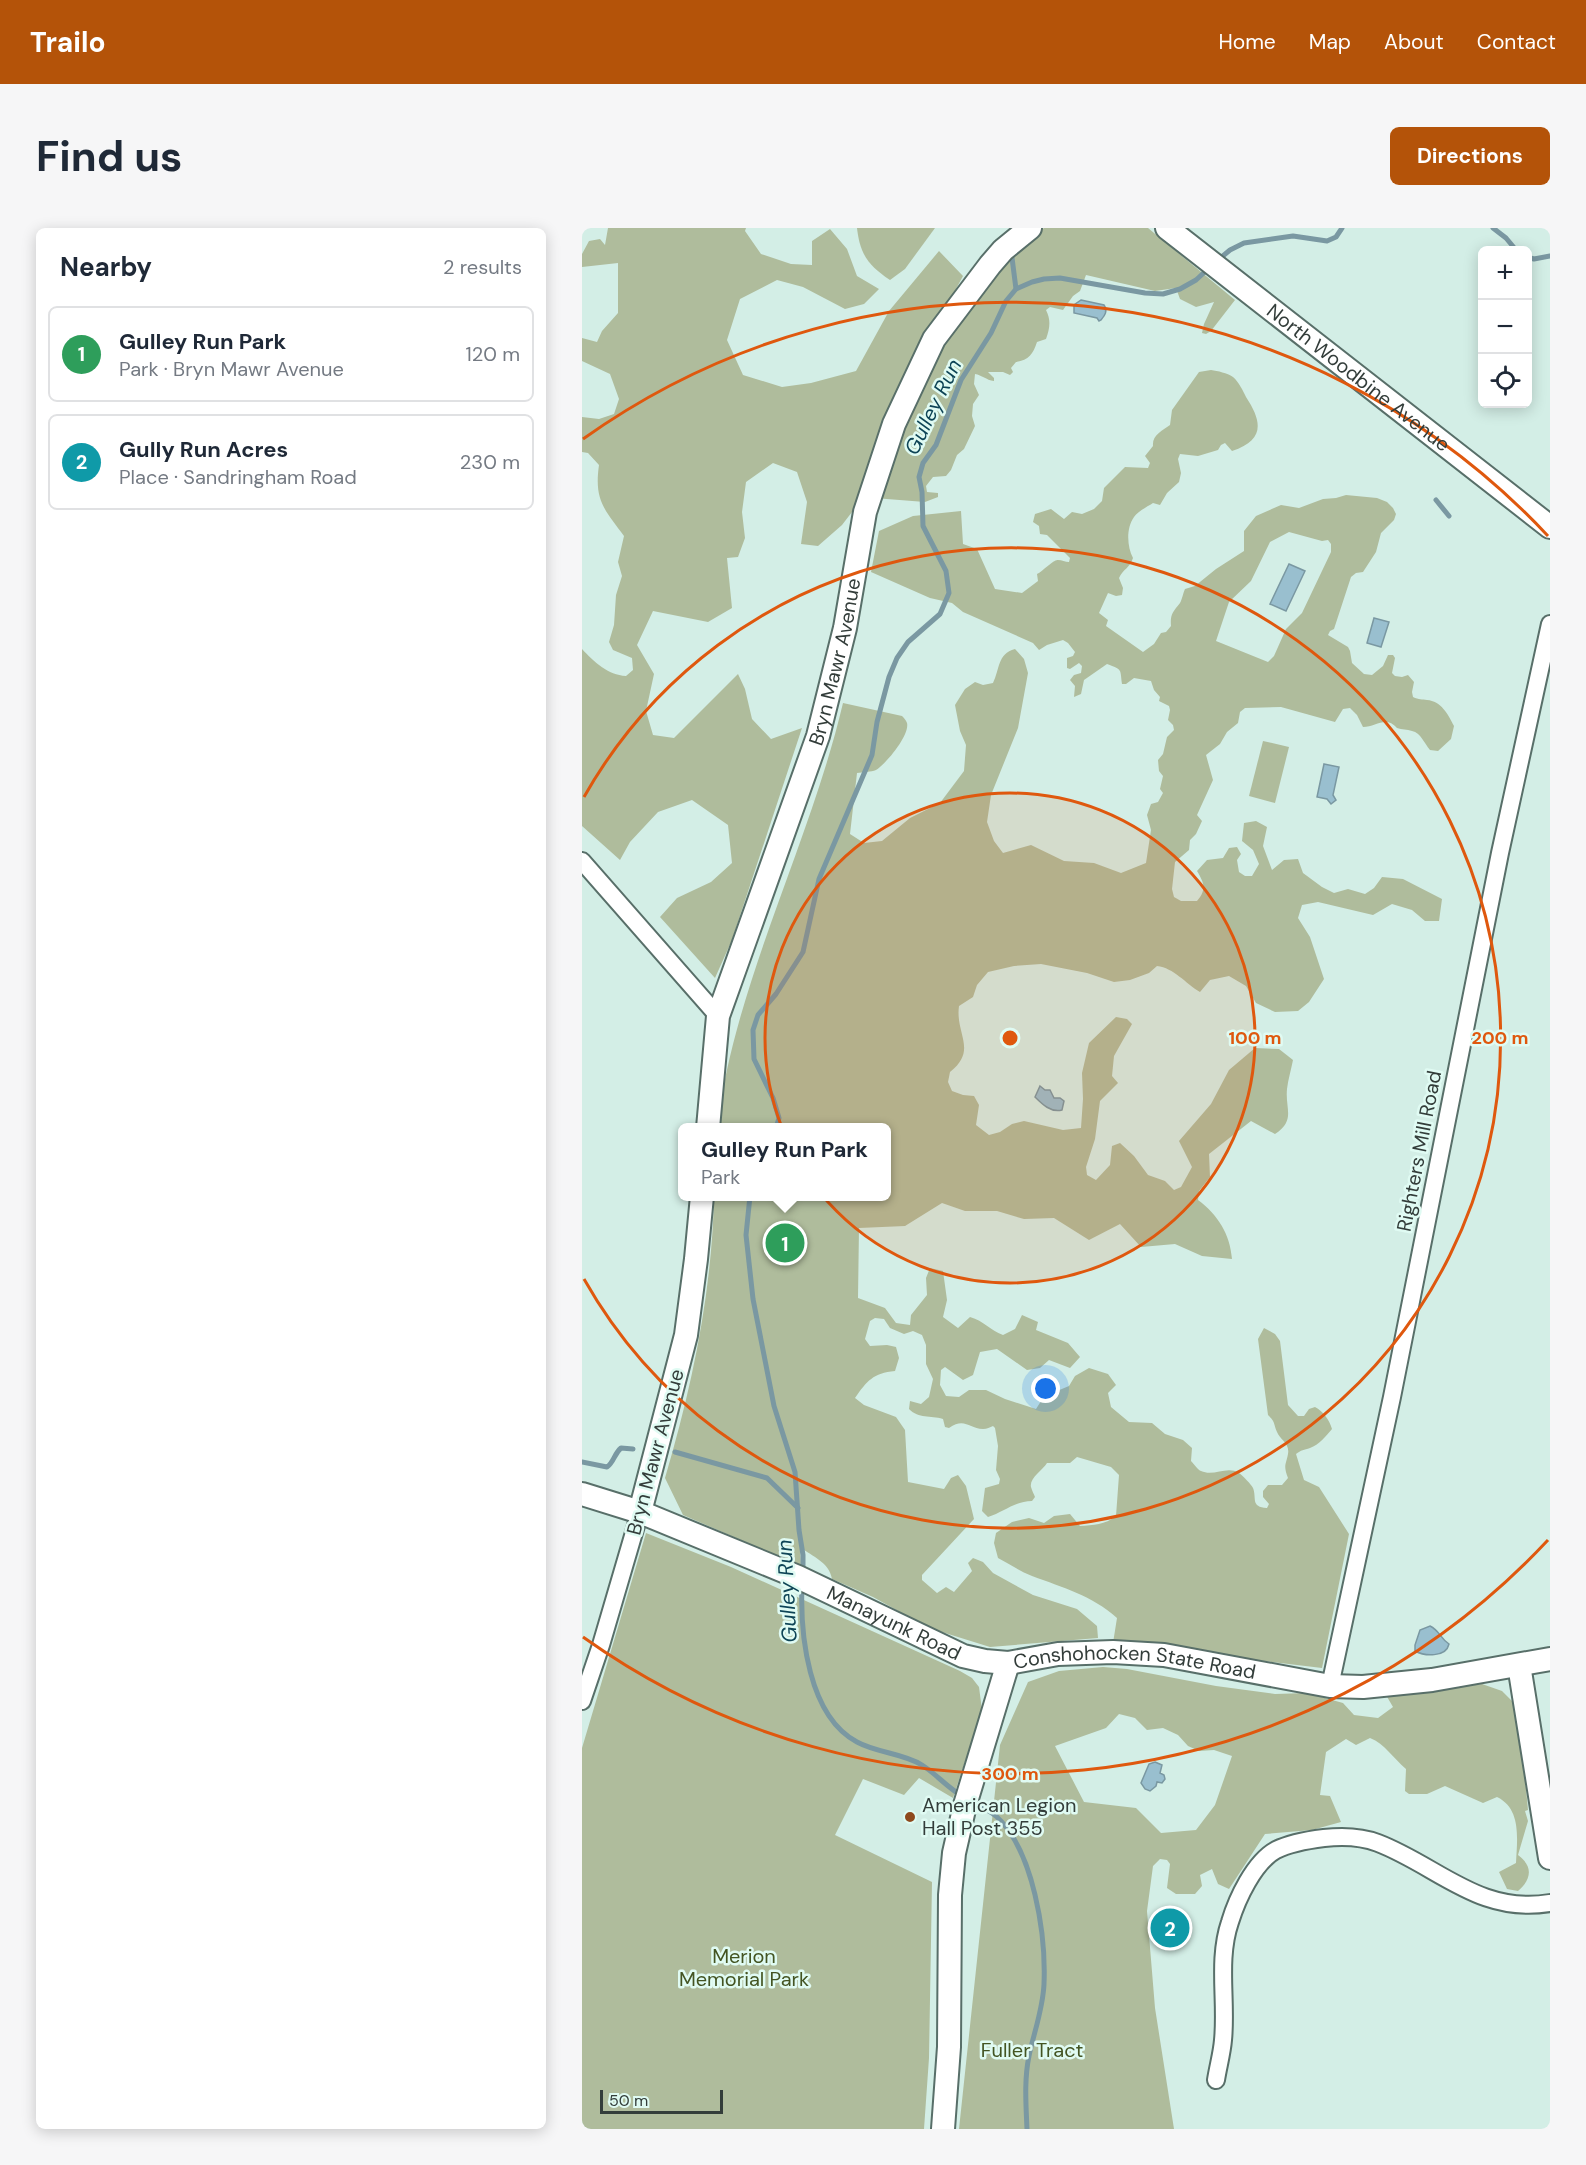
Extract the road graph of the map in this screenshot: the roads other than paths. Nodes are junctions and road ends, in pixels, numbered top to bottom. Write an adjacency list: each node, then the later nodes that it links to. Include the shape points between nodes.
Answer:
1 (1029, 228): 6 (street, Bryn Mawr Avenue, via 1003,250 934,339 894,424 865,512 845,628 818,736)
2 (1167, 228): 3 (street, North Woodbine Avenue)
3 (1550, 527)
4 (1550, 624): 14 (street, Righters Mill Road)
5 (582, 861): 6 (street)
6 (718, 1016): 7 (street, Bryn Mawr Avenue)
7 (708, 1123)
8 (702, 1201): 10 (street, Bryn Mawr Avenue, via 686,1335)
9 (582, 1494): 10 (street, Manayunk Road)
10 (640, 1512): 12 (street, Manayunk Road, via 802,1578 963,1656); 15 (street, Bryn Mawr Avenue)
11 (1550, 1659): 13 (street, Conshohocken State Road)
12 (1008, 1663): 14 (street, Conshohocken State Road, via 1058,1654 1164,1655); 19 (street, Conshohocken State Road, via 967,1799 951,1874)
13 (1520, 1665): 14 (street, Conshohocken State Road, via 1391,1686); 16 (street)
14 (1330, 1686)
15 (582, 1701)
16 (1550, 1858)
17 (1550, 1903): 18 (street, via 1522,1906 1487,1899 1370,1840 1336,1836 1274,1851 1248,1881 1229,1922 1224,1949 1223,2039)
18 (1216, 2080)
19 (944, 2129)

